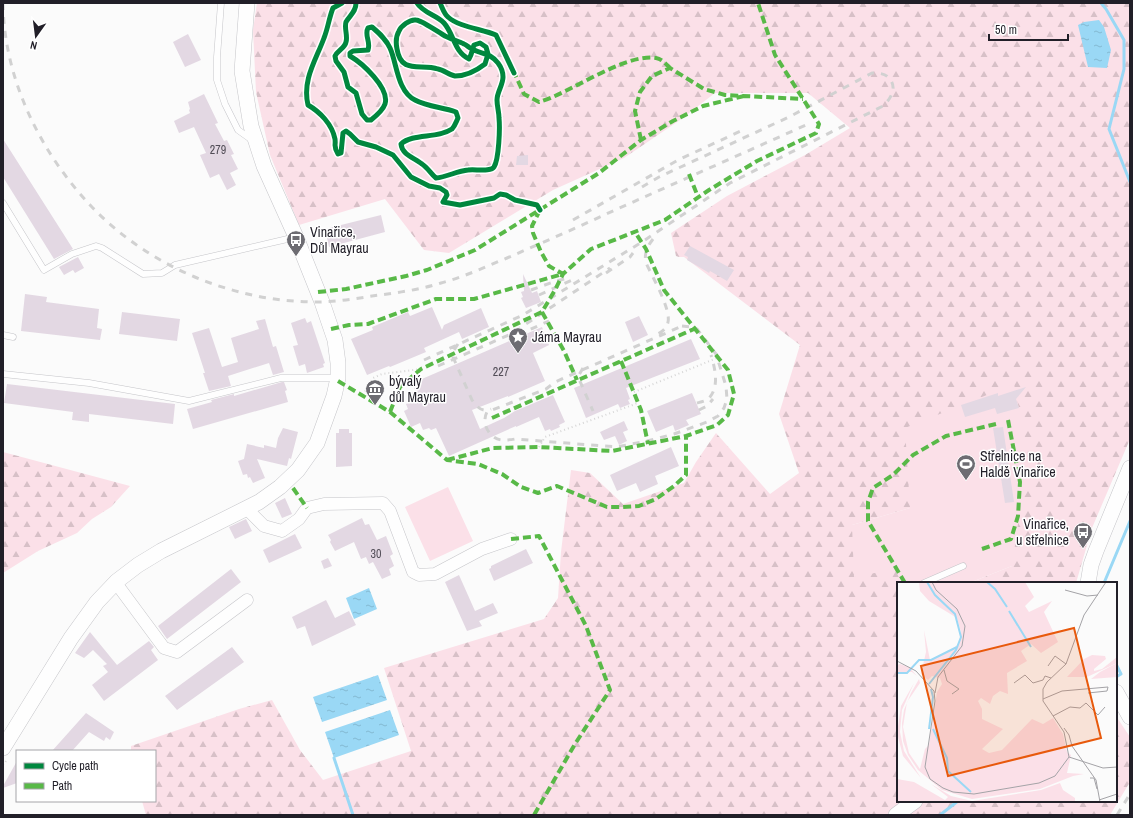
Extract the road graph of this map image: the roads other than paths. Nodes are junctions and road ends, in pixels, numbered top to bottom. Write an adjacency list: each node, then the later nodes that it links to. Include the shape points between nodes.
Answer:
1 (221, 3): 3 (lane, via 218,84 238,130)
2 (247, 3): 3 (street, via 242,71 247,110)
3 (255, 142): 5 (street)
4 (3, 203): 5 (lane, via 44,270 72,254 96,246 143,274 162,273 175,265)
5 (296, 237): 9 (street, via 335,340)
6 (3, 335): 7 (lane)
7 (13, 337)
8 (3, 374): 9 (lane, via 89,383 189,400 281,378)
9 (338, 378): 11 (street, via 317,442 298,470 280,487)
10 (1130, 468): 15 (street, via 1096,550)
11 (246, 508): 12 (street, via 264,526 282,531 299,519 306,508 324,504 383,503 390,511 413,572 419,575 434,574 482,549); 16 (street, via 155,555)
12 (511, 539)
13 (963, 566): 14 (lane)
14 (926, 582)
15 (1088, 582)
16 (116, 583): 17 (street, via 164,648 177,652); 20 (street, via 97,602 71,638)
17 (247, 600)
18 (1117, 694): 19 (street)
19 (1130, 717)
20 (5, 753)
21 (914, 802): 22 (street)
22 (896, 815)

